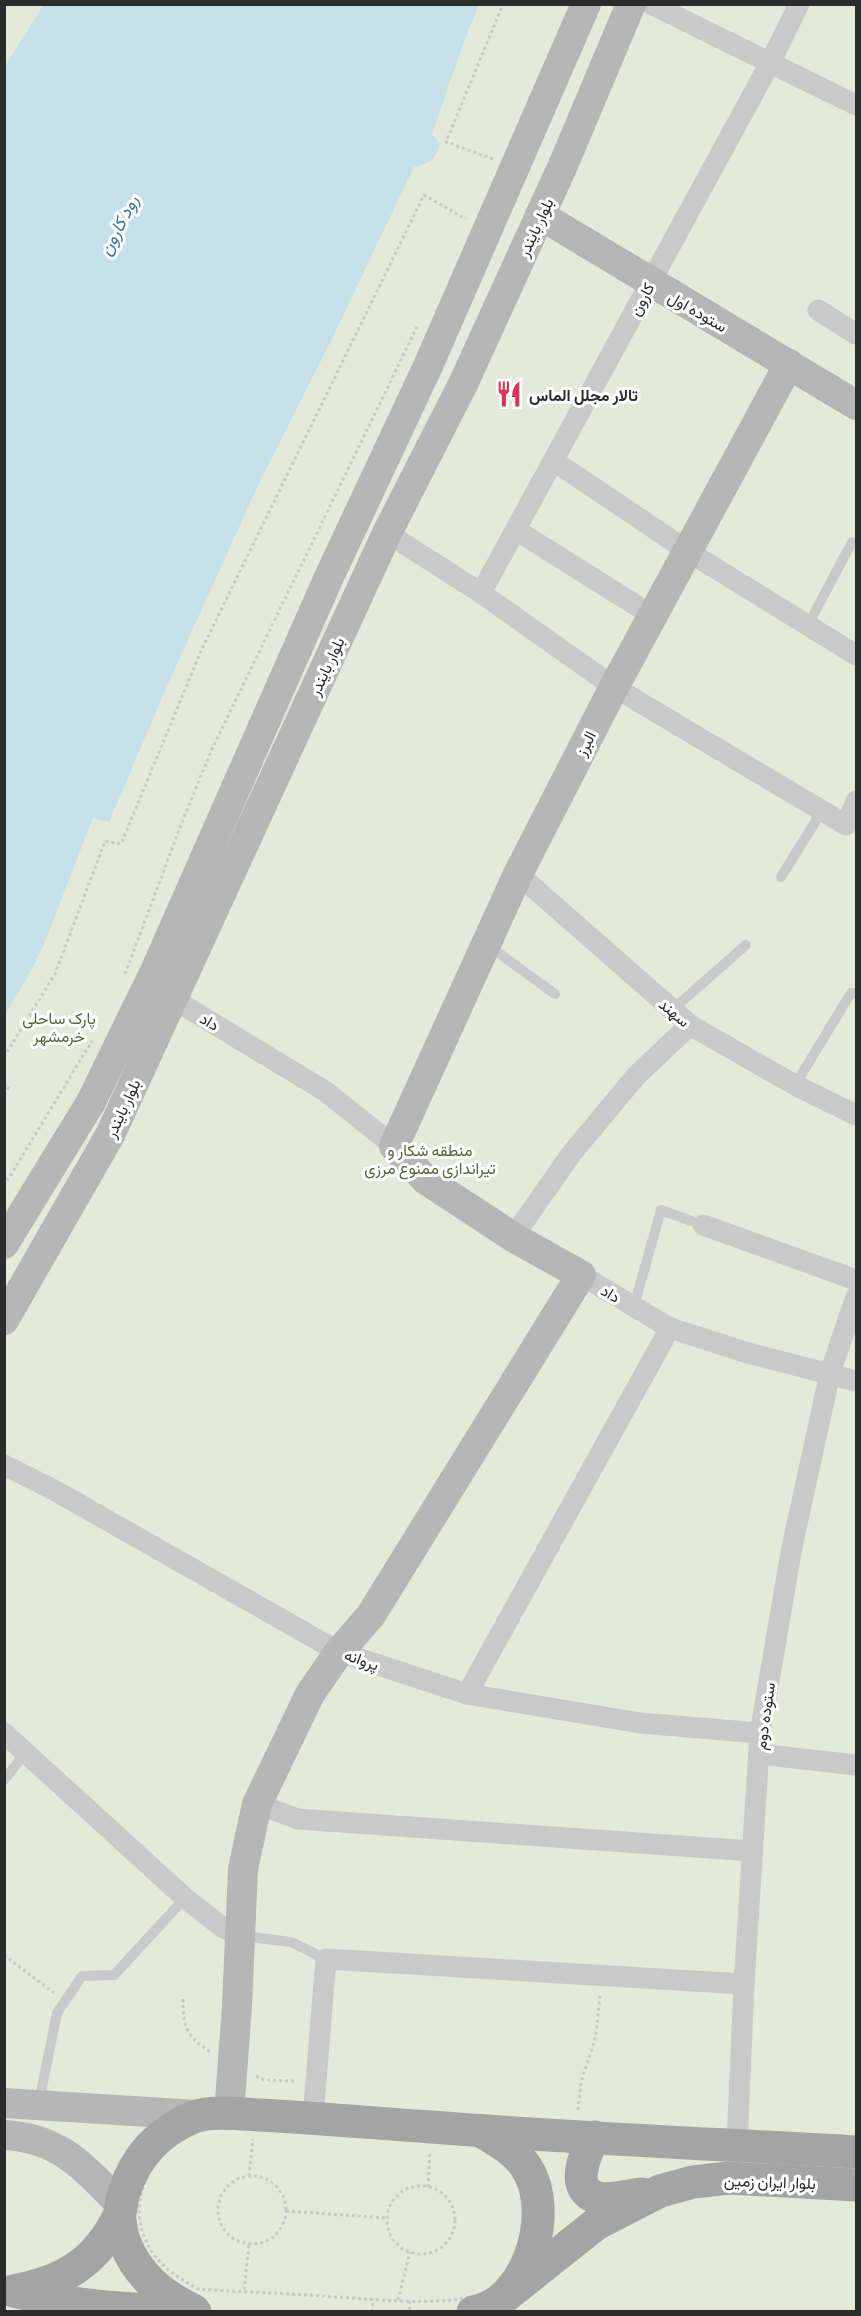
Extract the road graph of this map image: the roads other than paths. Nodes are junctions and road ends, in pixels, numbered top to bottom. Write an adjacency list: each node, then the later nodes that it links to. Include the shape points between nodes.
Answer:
1 (586, 4): 18 (street, بلوار بایندر, via 428,366)
2 (631, 4): 7 (street, بلوار بایندر)
3 (651, 4): 5 (street)
4 (799, 4): 5 (street, کارون)
5 (770, 63): 6 (street); 8 (street, کارون)
6 (856, 105)
7 (540, 215): 8 (street, ستوده اول); 15 (street, بلوار بایندر, via 464,382)
8 (650, 282): 11 (street, ستوده اول); 13 (street, کارون)
9 (818, 310): 10 (street)
10 (856, 334)
11 (789, 364): 12 (street, ستوده اول); 17 (street, البرز)
12 (856, 405)
13 (554, 461): 14 (street, کارون); 17 (street)
14 (516, 530): 20 (street, کارون); 21 (street)
15 (387, 533): 19 (street, بلوار بایندر); 20 (street)
16 (852, 542): 22 (lane)
17 (689, 552): 21 (street, البرز); 22 (street)
18 (329, 577): 19 (street); 41 (street, بلوار بایندر, via 155,972 91,1102)
19 (361, 591): 33 (street, بلوار بایندر)
20 (481, 593): 24 (street)
21 (653, 616): 24 (street, البرز)
22 (808, 625): 23 (street)
23 (856, 655)
24 (614, 687): 26 (street); 27 (street, البرز)
25 (856, 801): 26 (street, via 846,825)
26 (822, 811): 28 (lane)
27 (518, 874): 29 (street, البرز); 34 (street, سهند)
28 (781, 877)
29 (486, 944): 31 (lane); 38 (street, البرز)
30 (746, 945): 34 (lane)
31 (555, 994)
32 (856, 994): 36 (lane, via 851,993)
33 (173, 999): 38 (street, داد); 46 (street, بلوار بایندر, via 110,1135)
34 (672, 1010): 35 (street, سهند)
35 (690, 1025): 36 (street, سهند); 40 (street, via 636,1076 572,1153)
36 (795, 1085): 37 (street, سهند)
37 (856, 1115)
38 (397, 1139): 40 (street, داد, via 426,1180)
39 (702, 1225): 43 (street); 45 (lane, via 661,1210)
40 (513, 1237): 42 (street, داد)
41 (4, 1244)
42 (580, 1275): 45 (street, داد); 51 (street, via 371,1615)
43 (856, 1280)
44 (856, 1297): 48 (street, ستوده دوم)
45 (634, 1306): 47 (street, داد)
46 (4, 1320)
47 (670, 1328): 48 (street, داد, via 747,1353); 52 (street)
48 (830, 1373): 49 (street, داد); 54 (street, ستوده دوم, via 792,1547)
49 (856, 1382)
50 (4, 1465): 51 (street, پروانه)
51 (339, 1652): 52 (street, پروانه); 58 (street, via 310,1694)
52 (467, 1694): 54 (street, پروانه)
53 (4, 1733): 55 (street)
54 (760, 1744): 56 (street, پروانه); 59 (street, ستوده دوم)
55 (26, 1752): 57 (lane); 60 (street)
56 (856, 1765)
57 (4, 1780)
58 (257, 1804): 59 (street, via 298,1819); 61 (street, via 243,1869)
59 (752, 1851): 63 (street, ستوده دوم)
60 (184, 1898): 61 (street); 65 (lane, via 114,1976 82,1976 57,2013)
61 (240, 1936): 62 (lane, via 291,1942); 68 (street)
62 (326, 1959): 63 (street); 67 (street)
63 (744, 1984): 72 (street, ستوده دوم)
64 (4, 2103): 65 (street)
65 (39, 2105): 66 (street)
66 (197, 2115): 68 (main road, بلوار ایران زمین); 76 (main road, via 153,2142 135,2165)
67 (314, 2117): 68 (main road, بلوار ایران زمین); 69 (main road, بلوار ایران زمین, via 431,2136)
68 (242, 2120)
69 (479, 2130): 71 (main road, بلوار ایران زمین); 78 (main road, via 507,2146 525,2165 538,2204 535,2246)
70 (4, 2135): 76 (street, via 34,2139 59,2148 84,2168)
71 (584, 2137): 72 (main road, بلوار ایران زمین); 75 (main road, via 581,2172 590,2193 599,2198)
72 (737, 2145): 73 (main road, بلوار ایران زمین)
73 (856, 2152)
74 (856, 2185): 75 (main road, بلوار ایران زمین, via 729,2178)
75 (660, 2191): 78 (main road, بلوار ایران زمین, via 596,2224)
76 (120, 2210): 77 (main road, via 84,2262 62,2278); 79 (main road, via 124,2242 149,2283)
77 (9, 2290): 79 (main road, via 100,2308)
78 (503, 2298): 80 (main road, بلوار ایران زمین)
79 (195, 2312)
80 (473, 2312)

